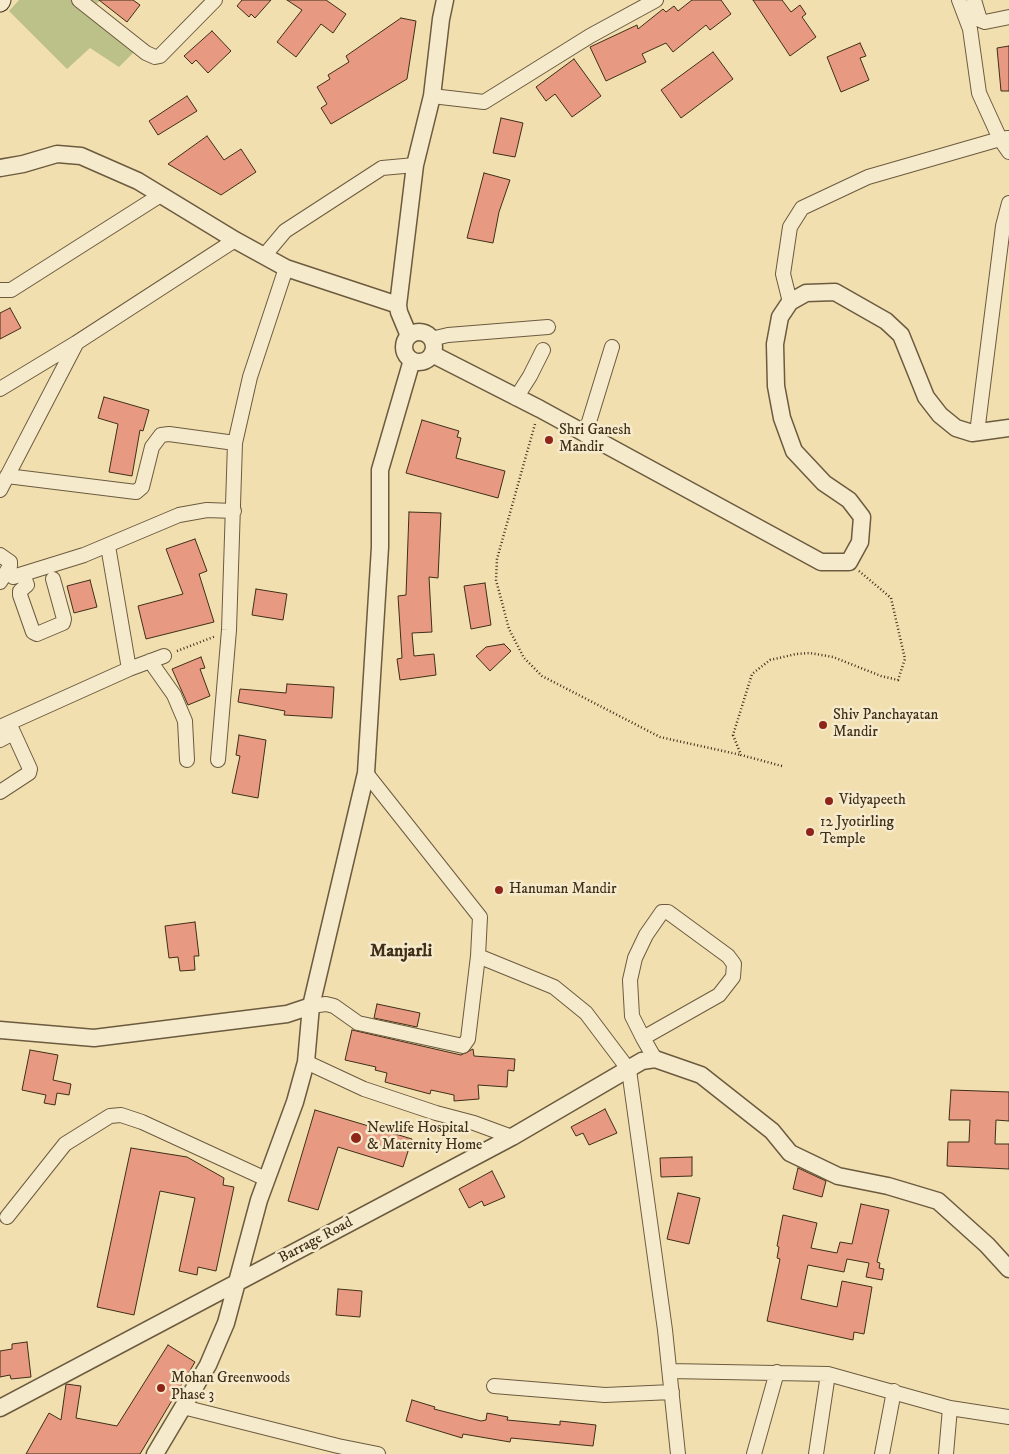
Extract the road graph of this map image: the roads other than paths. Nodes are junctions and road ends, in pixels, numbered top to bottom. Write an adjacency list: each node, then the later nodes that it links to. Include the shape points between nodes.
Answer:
1 (79, 0): 2 (street, via 155,57 160,56)
2 (215, 0)
3 (445, 0): 8 (street)
4 (656, 0): 8 (street, via 590,36 484,102)
5 (959, 0): 9 (street, via 970,29 979,93)
6 (974, 0): 7 (street, via 980,20 985,22)
7 (1009, 17)
8 (432, 96): 11 (street)
9 (1005, 138): 10 (street); 19 (street, via 868,177 802,208 790,227 784,274)
10 (1009, 152)
11 (415, 165): 16 (street, via 382,168 285,231); 20 (street)
12 (0, 168): 13 (street, via 57,154 81,156 138,181)
13 (159, 196): 15 (street); 18 (street, via 11,290)
14 (1009, 203): 31 (street, via 1003,226)
15 (235, 240): 16 (street); 23 (street)
16 (264, 256): 17 (street)
17 (286, 268): 20 (street); 33 (street, via 250,377)
18 (0, 290)
19 (790, 302): 31 (street, via 806,293 835,292 886,320 901,335 926,396 940,415 956,428); 32 (street, via 780,317 775,344 776,386 782,418 794,451 824,483 849,500 862,517 860,542 849,562 821,562 796,550)
20 (398, 305): 22 (street)
21 (548, 327): 24 (street, via 448,334)
22 (409, 336): 24 (street, via 421,333); 27 (street, via 404,349)
23 (76, 343): 28 (street); 34 (street)
24 (432, 347): 27 (street, via 423,362); 29 (street)
25 (612, 347): 32 (street)
26 (543, 350): 29 (street)
27 (412, 360): 48 (street, via 380,470 380,547)
28 (0, 389)
29 (516, 398): 32 (street)
30 (1009, 428): 31 (street)
31 (977, 433)
32 (585, 435)
33 (235, 443): 34 (street, via 161,435 152,447 142,487 136,492); 36 (street)
34 (7, 476): 35 (street)
35 (0, 490)
36 (234, 511): 37 (street, via 219,509 179,515); 47 (street, via 229,630)
37 (108, 546): 39 (street, via 18,576 27,585 20,595 33,632 37,634 63,623); 43 (street)
38 (0, 555): 40 (street, via 10,562 10,566)
39 (53, 579)
40 (0, 582)
41 (164, 656): 42 (street)
42 (150, 661): 43 (street); 46 (street, via 174,695 184,721)
43 (129, 669): 44 (street)
44 (7, 728): 45 (street); 49 (street, via 30,769 29,773)
45 (0, 740)
46 (187, 760)
47 (218, 760)
48 (366, 773): 50 (street, via 480,916); 51 (street)
49 (0, 792)
50 (478, 956): 51 (street, via 468,1040 463,1046 358,1023 334,1006); 56 (street, via 554,987 586,1013)
51 (311, 1006): 52 (street, via 287,1014 94,1038); 55 (street)
52 (0, 1030)
53 (644, 1038): 53 (street, via 719,994 733,977 734,964 728,956 668,912 662,912 646,934 635,958 630,980 632,1016); 54 (street)
54 (655, 1059): 56 (street, Barrage Road, via 642,1061); 60 (street, via 701,1075 772,1130 790,1153 838,1176 938,1201 987,1244)
55 (306, 1062): 57 (street, via 364,1089 474,1122); 58 (street, via 295,1102)
56 (629, 1070): 57 (street, Barrage Road); 62 (street)
57 (512, 1137): 61 (street, Barrage Road)
58 (266, 1179): 59 (street, via 142,1122 121,1115 110,1116 65,1144); 61 (street)
59 (7, 1218)
60 (1009, 1269)
61 (236, 1284): 68 (street, via 226,1323 208,1365); 69 (street, Barrage Road)
62 (670, 1371): 63 (street); 67 (street)
63 (777, 1372): 64 (street); 75 (street)
64 (828, 1374): 66 (street); 76 (street)
65 (494, 1386): 67 (street, via 606,1395)
66 (894, 1391): 70 (street); 77 (street)
67 (672, 1392): 74 (street)
68 (183, 1407): 72 (street); 73 (street)
69 (0, 1408)
70 (950, 1408): 71 (street); 78 (street)
71 (1009, 1417)
72 (155, 1454)
73 (378, 1454)
74 (678, 1454)
75 (754, 1454)
76 (816, 1454)
77 (882, 1454)
78 (946, 1454)

